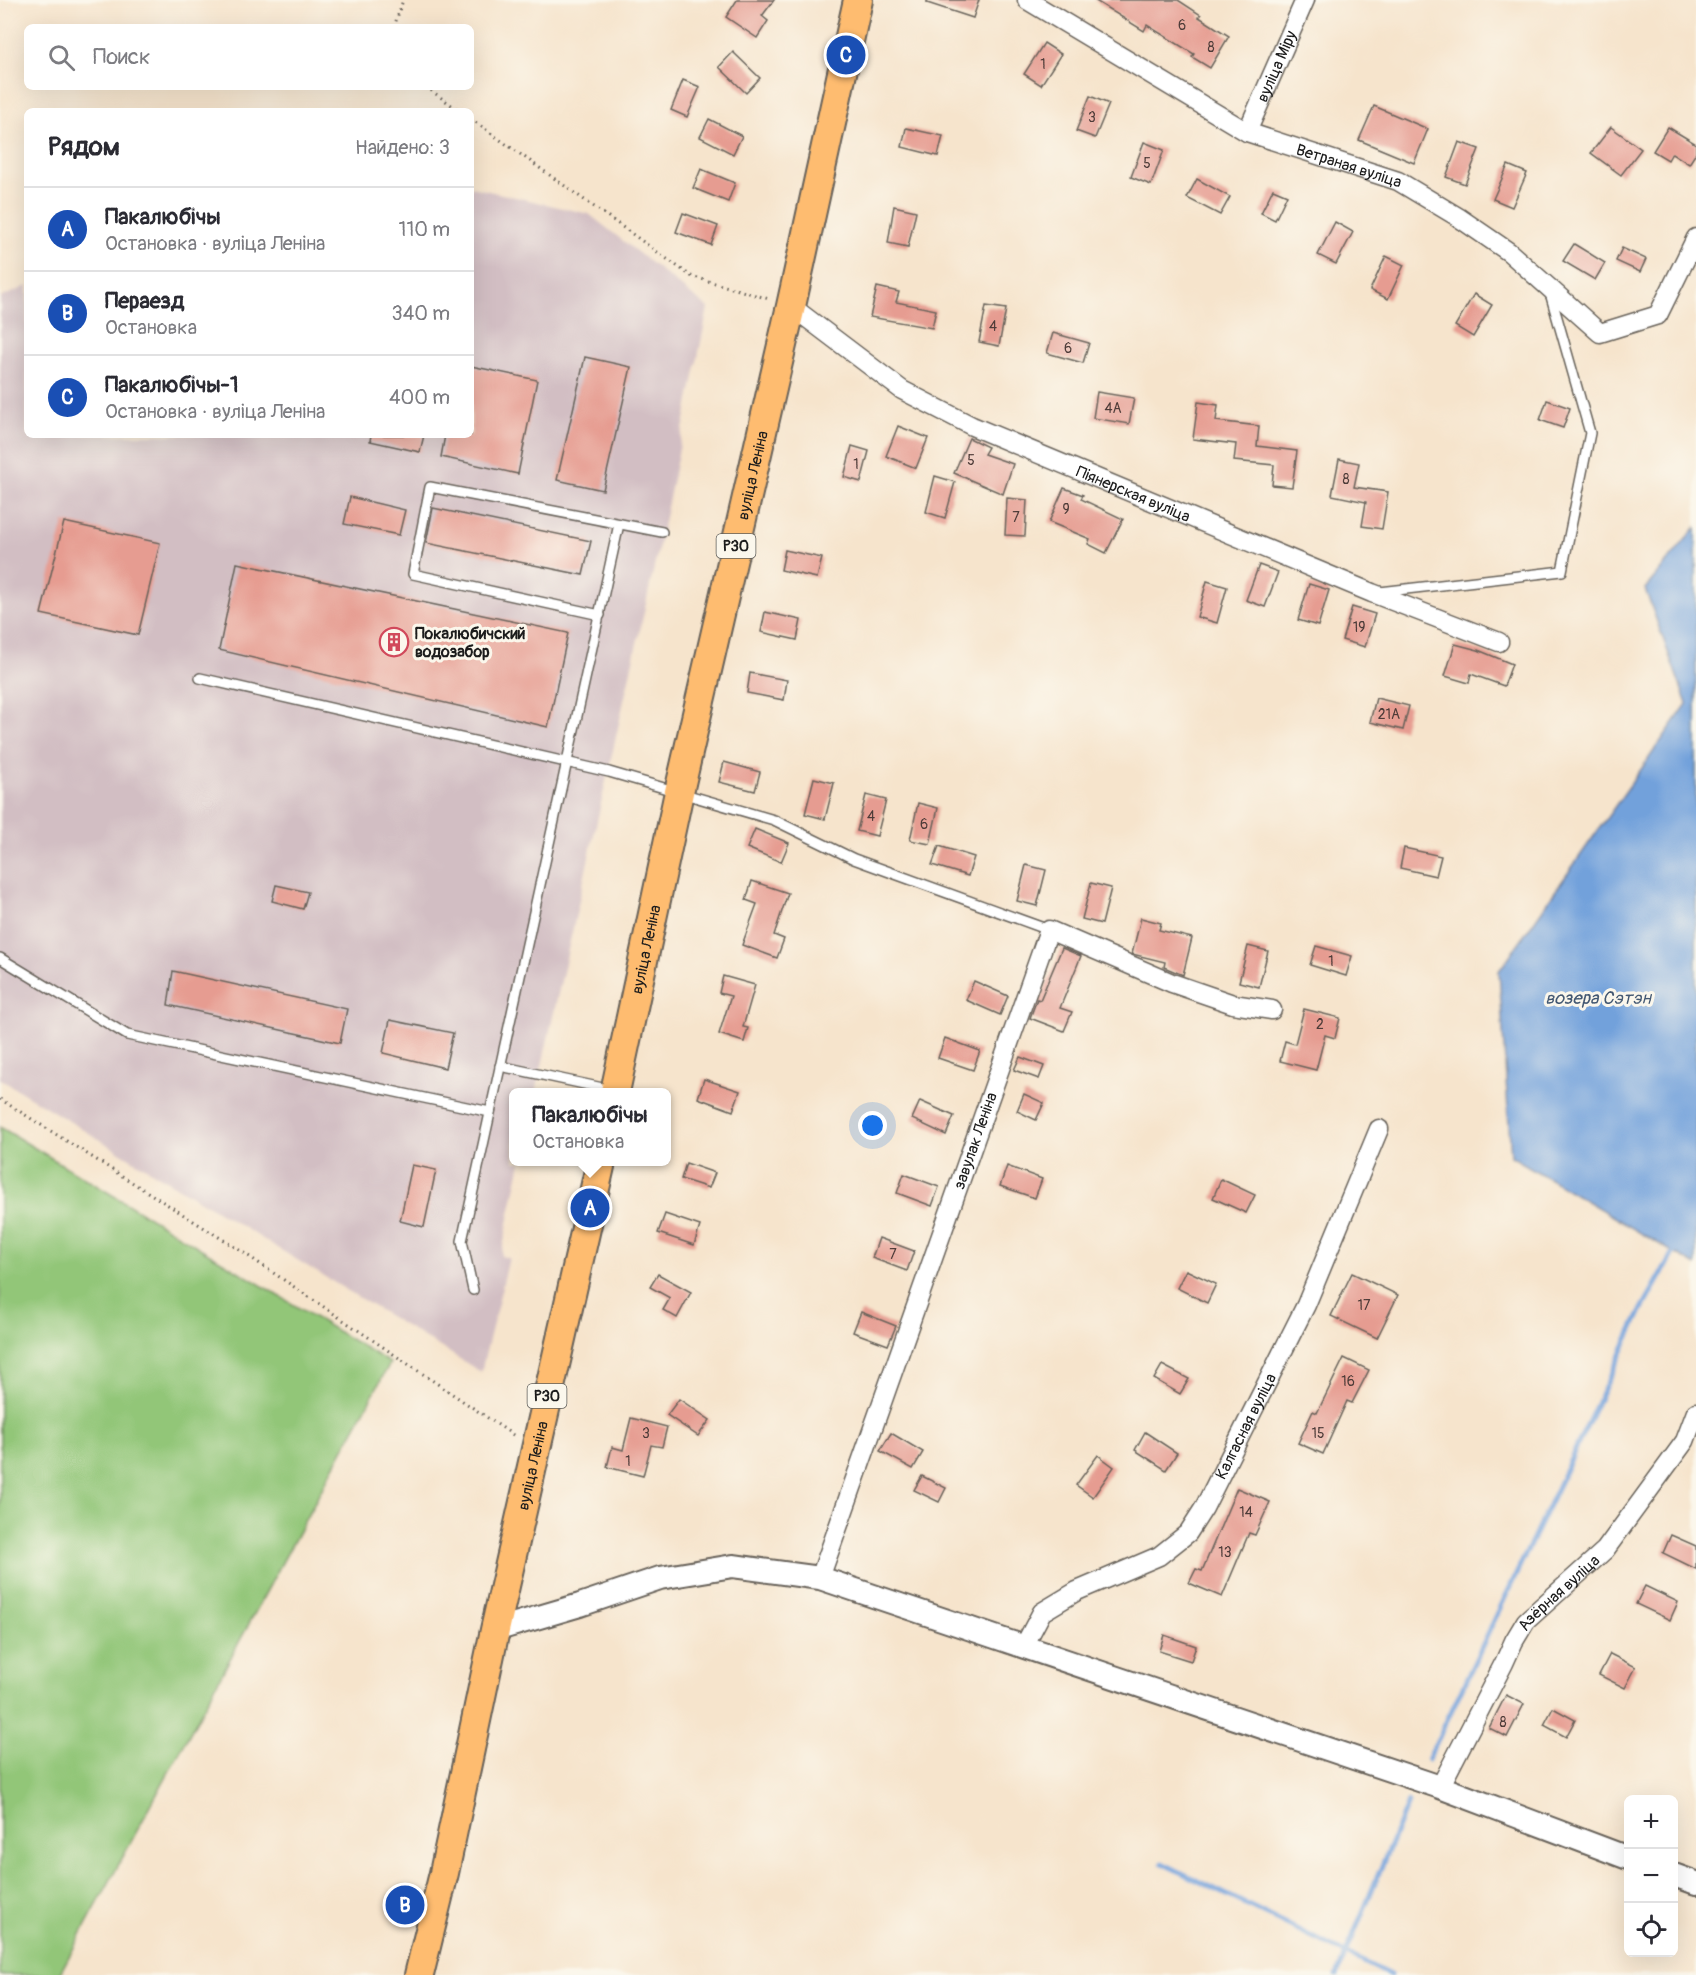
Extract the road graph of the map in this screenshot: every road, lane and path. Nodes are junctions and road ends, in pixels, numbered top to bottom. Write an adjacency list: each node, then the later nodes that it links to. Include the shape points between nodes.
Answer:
1 (403, 0): 5 (path)
2 (858, 0): 12 (main road, вуліца Леніна / Р30)
3 (1027, 0): 9 (street, Ветраная вуліца)
4 (1305, 0): 9 (street, вуліца Міру)
5 (395, 24)
6 (430, 90): 7 (path)
7 (456, 108)
8 (474, 121): 12 (path, via 691,276)
9 (1247, 132): 11 (street, Ветраная вуліца, via 1398,181 1500,246)
10 (1696, 238): 11 (street, Ветраная вуліца, via 1658,315 1600,333)
11 (1548, 287): 15 (lane, via 1590,433 1562,571)
12 (791, 306): 15 (street, Піянерская вуліца, via 902,390 972,426); 20 (main road, вуліца Леніна / Р30)
13 (619, 524): 14 (lane); 16 (lane); 16 (lane, via 430,487 413,574)
14 (662, 532)
15 (1372, 593): 17 (street, Піянерская вуліца)
16 (600, 615): 19 (lane)
17 (1499, 642)
18 (200, 678): 19 (lane)
19 (567, 762): 20 (lane); 24 (lane)
20 (680, 792): 21 (lane, via 774,820 854,859); 26 (main road, вуліца Леніна / Р30)
21 (1049, 930): 23 (street, via 1172,983 1233,1004); 34 (street, завулак Леніна)
22 (0, 958): 28 (lane, via 127,1035)
23 (1272, 1010)
24 (500, 1066): 25 (lane); 28 (lane)
25 (598, 1088)
26 (617, 1088)
27 (0, 1099): 33 (path, via 241,1251)
28 (490, 1112): 31 (lane, via 462,1242)
29 (1379, 1129): 36 (street, Калгасная вуліца, via 1306,1305 1188,1533 1159,1556 1077,1591 1042,1612)
30 (600, 1166): 33 (main road, вуліца Леніна / Р30)
31 (473, 1290)
32 (1696, 1412): 37 (street, Азёрная вуліца, via 1685,1441 1605,1550 1526,1621)
33 (535, 1450): 35 (main road, вуліца Леніна / Р30)
34 (820, 1578): 35 (street, via 733,1566 660,1578); 36 (street)
35 (495, 1630): 41 (main road, Р30)
36 (1024, 1646): 37 (street)
37 (1440, 1787): 38 (street)
38 (1624, 1856)
39 (1678, 1876): 40 (street)
40 (1696, 1883)
41 (419, 1975)

